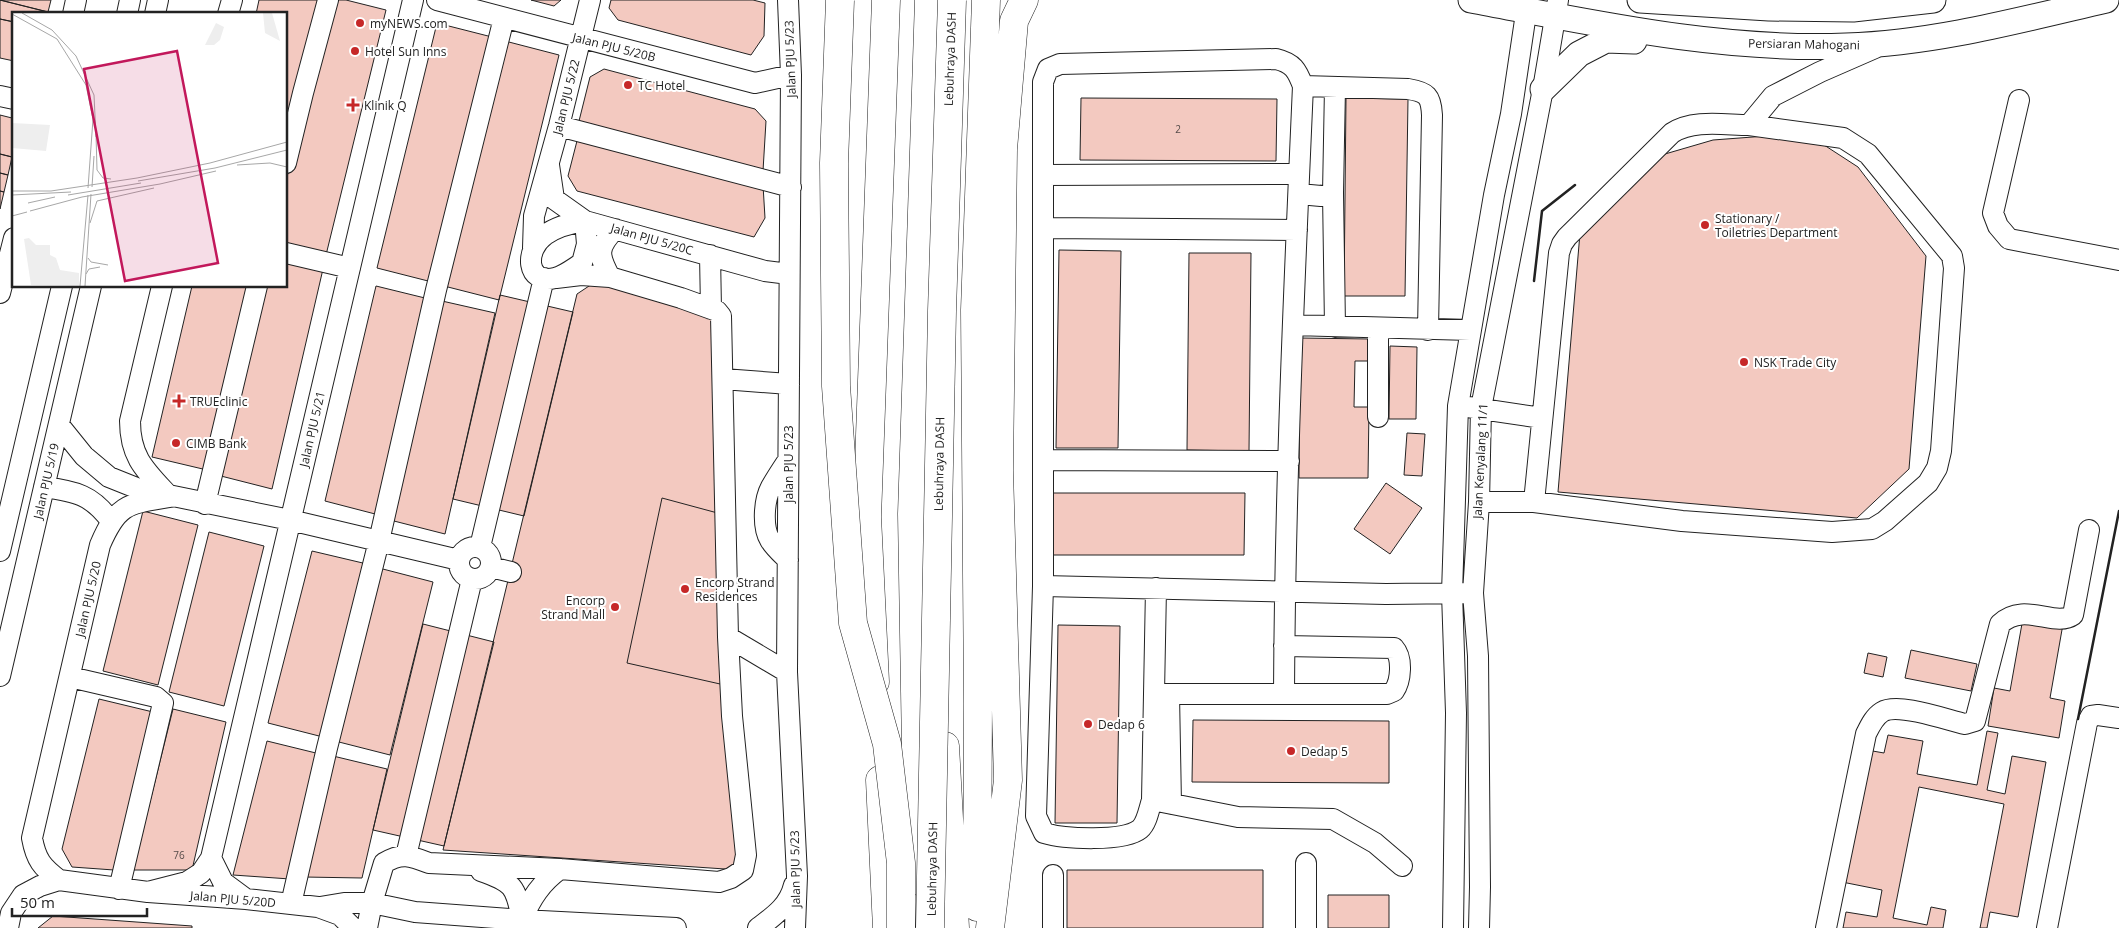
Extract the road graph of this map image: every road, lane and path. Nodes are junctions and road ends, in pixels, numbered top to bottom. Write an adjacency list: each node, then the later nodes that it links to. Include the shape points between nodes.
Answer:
1 (328, 0): 29 (street)
2 (413, 0): 45 (street, Jalan PJU 5/21)
3 (437, 0): 18 (street, Jalan PJU 5/20B)
4 (590, 0): 20 (street, Jalan PJU 5/22)
5 (786, 0): 22 (street, Jalan PJU 5/23)
6 (840, 0): 125 (highway, bridge, via 834,163 836,386 853,623 887,744 901,863)
7 (886, 0): 124 (highway, via 867,517)
8 (929, 0): 74 (highway)
9 (952, 0): 127 (highway, Lebuhraya DASH, bridge, via 942,310)
10 (986, 0): 129 (highway, via 974,310)
11 (1024, 0): 130 (highway, via 1014,22 1003,149 999,471 1008,780)
12 (1471, 0): 16 (main road, Persiaran Mahogani)
13 (1640, 0): 14 (main road, via 1769,8 1853,9)
14 (1933, 0)
15 (2106, 0): 21 (main road, Persiaran Mahogani, via 1959,34)
16 (1527, 5): 17 (main road, Persiaran Mahogani); 59 (street, Jalan Kenyalang 11/1, via 1511,114)
17 (1556, 8): 19 (main road, Persiaran Mahogani); 25 (street, Jalan Kenyalang 11/1)
18 (504, 18): 20 (street, Jalan PJU 5/20B); 78 (street, via 436,290)
19 (1677, 37): 21 (main road, Persiaran Mahogani, via 1771,46); 25 (main road, via 1606,40 1580,54)
20 (580, 38): 22 (street, Jalan PJU 5/20B, via 755,83); 28 (street, Jalan PJU 5/22)
21 (1886, 43): 27 (street, via 1773,96)
22 (792, 75): 33 (street, Jalan PJU 5/23)
23 (1304, 86): 24 (street); 31 (street); 32 (street, via 1296,68 1276,59 1060,64 1048,69 1043,82)
24 (1335, 87): 34 (street); 58 (street, via 1420,91 1431,104)
25 (1543, 89): 63 (street, Jalan Kenyalang 11/1)
26 (2019, 100): 44 (street, via 1993,213 1998,226 2009,238)
27 (1749, 125): 65 (street, via 1691,125 1672,132 1562,244); 72 (street, via 1843,138 1868,154 1952,256 1954,268 1941,451 1937,468 1928,483 1872,529 1832,532 1682,521)
28 (559, 126): 30 (street, Jalan PJU 5/22); 33 (street)
29 (288, 155)
30 (548, 165): 36 (street, Jalan PJU 5/20C, via 554,199); 41 (street, Jalan PJU 5/22, via 534,216)
31 (1299, 174): 32 (street); 35 (street)
32 (1043, 175): 37 (street)
33 (791, 187): 46 (street, Jalan PJU 5/23)
34 (1333, 193): 35 (street, via 1321,196); 56 (street)
35 (1299, 194): 39 (street)
36 (585, 221): 38 (street, Jalan PJU 5/20C); 41 (street, via 556,229); 48 (street, via 588,244 582,263)
37 (1043, 228): 39 (street); 67 (street)
38 (615, 229): 43 (street, Jalan PJU 5/20C); 47 (street, via 605,240 600,257)
39 (1297, 230): 55 (street)
40 (12, 246): 53 (street)
41 (533, 248): 48 (street, Jalan PJU 5/22, via 530,266 536,274)
42 (288, 253): 45 (street)
43 (710, 255): 46 (street, Jalan PJU 5/20C); 54 (street)
44 (2119, 260)
45 (350, 268): 75 (street, Jalan PJU 5/21)
46 (789, 274): 61 (street, Jalan PJU 5/23)
47 (610, 277): 48 (street); 54 (street)
48 (550, 278): 79 (street)
49 (62, 288): 80 (street)
50 (91, 288): 66 (street, Jalan PJU 5/19)
51 (162, 288): 70 (street, via 130,421 130,439 143,469)
52 (257, 288): 73 (street)
53 (0, 293)
54 (711, 308): 60 (street, via 721,316)
55 (1293, 325): 56 (street); 68 (street)
56 (1334, 327): 57 (street)
57 (1378, 328): 58 (street); 64 (street)
58 (1428, 330): 59 (street)
59 (1470, 330): 62 (street, Jalan Kenyalang 11/1)
60 (723, 379): 61 (street); 90 (street)
61 (789, 384): 92 (street, Jalan PJU 5/23)
62 (1458, 406): 63 (street); 88 (street, Jalan Kenyalang 11/1)
63 (1481, 408): 65 (street); 71 (street, Jalan Kenyalang 11/1)
64 (1378, 417)
65 (1542, 418): 72 (street)
66 (59, 425): 69 (street, Jalan PJU 5/19); 70 (street, via 84,456 109,477)
67 (1043, 460): 68 (street); 85 (street)
68 (1289, 461): 87 (street)
69 (44, 487): 76 (street, via 86,496 100,506); 93 (street, Jalan PJU 5/19)
70 (170, 497): 73 (street); 76 (street, Jalan PJU 5/20, via 130,505)
71 (1478, 502): 72 (street); 89 (street, Jalan Kenyalang 11/1)
72 (1534, 502)
73 (205, 504): 75 (street)
74 (912, 514): 126 (highway); 128 (highway, via 928,550 936,592)
75 (290, 520): 78 (street); 100 (street, Jalan PJU 5/21)
76 (110, 521): 94 (street, Jalan PJU 5/20, via 100,544)
77 (2089, 530): 135 (street, via 2073,615 2063,619 2015,615 2000,624 1975,721 1965,724 1894,709 1882,712 1874,720 1866,734)
78 (380, 541): 81 (street); 112 (street)
79 (480, 547): 81 (street, via 469,548); 82 (street, via 488,552)
80 (0, 551)
81 (459, 560): 84 (street, via 461,570)
82 (491, 566): 83 (street); 84 (street, via 486,575)
83 (511, 572)
84 (472, 579): 99 (street)
85 (1043, 586): 86 (street); 98 (street, via 1036,816 1039,825 1044,833 1055,836 1132,835)
86 (1156, 588): 87 (street); 95 (street)
87 (1285, 591): 88 (street); 91 (street)
88 (1452, 593): 89 (street); 133 (street, Jalan Kenyalang 11/1, via 1456,712)
89 (1473, 594): 134 (street, Jalan Kenyalang 11/1, via 1478,656)
90 (728, 637): 92 (street); 104 (street, via 746,856 742,870 719,882)
91 (1284, 646): 96 (street); 96 (street, via 1394,648 1399,654 1399,684 1387,694)
92 (787, 672): 106 (street, Jalan PJU 5/23)
93 (0, 676)
94 (70, 677): 107 (street, Jalan PJU 5/20, via 32,838 35,854 44,869); 108 (street, via 156,697 163,703)
95 (1162, 694): 96 (street); 98 (street)
96 (1284, 694)
97 (2119, 718): 136 (street, via 2091,716 2087,723)
98 (1162, 802): 103 (street, via 1238,817 1333,818 1375,844)
99 (406, 856): 102 (street, via 429,864); 111 (street, via 396,856 384,863)
100 (211, 858): 109 (street, Jalan PJU 5/21, via 202,873 186,882); 110 (street, via 223,882)
101 (1306, 863): 132 (street)
102 (467, 865): 104 (street); 115 (street, via 505,879 518,896)
103 (1402, 866)
104 (560, 869): 115 (street, via 545,880 530,900)
105 (1053, 875): 131 (street)
106 (797, 876): 122 (street, via 792,896 782,910); 123 (street, Jalan PJU 5/23)
107 (59, 880): 108 (street, Jalan PJU 5/20D); 117 (street, via 23,895 11,913)
108 (119, 889): 109 (street, Jalan PJU 5/20D)
109 (148, 892): 110 (street, Jalan PJU 5/20D)
110 (246, 899): 112 (street, Jalan PJU 5/20D)
111 (372, 903): 113 (street, Jalan PJU 5/20D, via 344,903); 114 (street, Jalan PJU 5/20D); 119 (street)
112 (291, 904): 113 (street, Jalan PJU 5/20D)
113 (318, 908): 118 (street, Jalan PJU 5/20D, via 340,915)
114 (415, 912): 115 (street, Jalan PJU 5/20D); 120 (street, Jalan PJU 5/20D, via 386,919)
115 (522, 920): 116 (street, Jalan PJU 5/20D)
116 (568, 925): 121 (street, Jalan PJU 5/20D)
117 (8, 928)
118 (352, 928)
119 (368, 928)
120 (375, 928)
121 (676, 928)
122 (758, 928)
123 (795, 928)
124 (887, 928)
125 (901, 928)
126 (921, 928)
127 (930, 928)
128 (955, 928)
129 (977, 928)
130 (990, 928)
131 (1053, 928)
132 (1306, 928)
133 (1453, 928)
134 (1479, 928)
135 (1826, 928)
136 (2047, 928)

